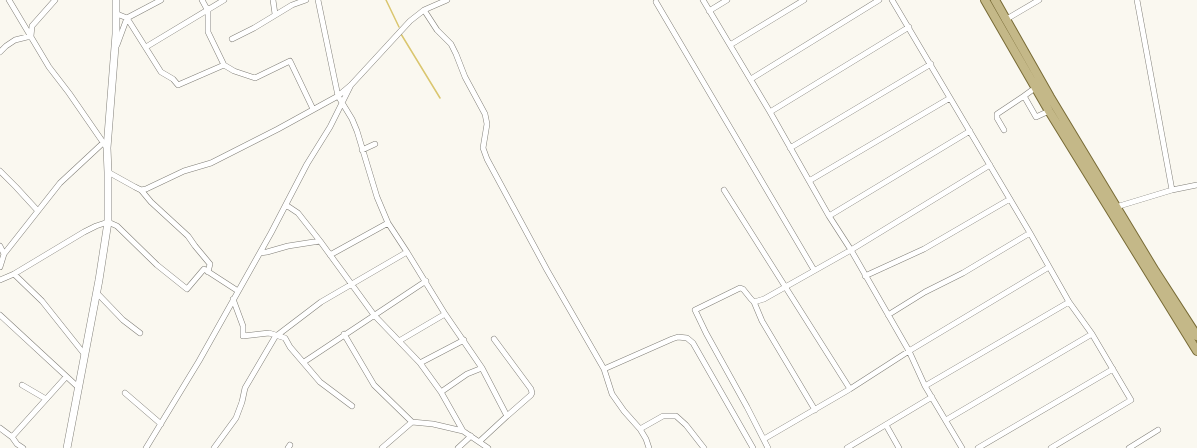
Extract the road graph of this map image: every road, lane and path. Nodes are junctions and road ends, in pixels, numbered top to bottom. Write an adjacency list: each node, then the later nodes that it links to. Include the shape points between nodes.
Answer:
1 (9, 0): 29 (street)
2 (55, 0): 29 (street, via 32,26)
3 (116, 0): 24 (street)
4 (160, 0): 26 (street)
5 (202, 0): 22 (street)
6 (224, 0): 22 (street)
7 (272, 0): 25 (street)
8 (306, 0): 25 (street)
9 (318, 0): 40 (street)
10 (447, 0): 21 (street)
11 (703, 0): 23 (street)
12 (727, 0): 23 (street)
13 (804, 0): 31 (street)
14 (879, 0): 37 (street)
15 (892, 0): 28 (street)
16 (985, 0): 39 (main road)
17 (994, 0): 27 (main road)
18 (1040, 0): 27 (street)
19 (1137, 0): 60 (street)
20 (656, 2): 78 (street)
21 (424, 10): 38 (street, via 410,21); 109 (street, via 437,30 451,44 485,114 487,129 483,148 487,158)
22 (208, 11): 32 (street); 36 (street, via 208,32)
23 (709, 11): 31 (street)
24 (117, 14): 26 (street); 33 (street)
25 (276, 14): 30 (street)
26 (127, 18): 32 (street); 33 (street)
27 (1005, 20): 63 (main road)
28 (909, 27): 35 (street); 46 (street)
29 (31, 36): 34 (street, via 15,40); 50 (street, via 49,67)
30 (232, 39)
31 (730, 45): 37 (street)
32 (146, 47): 36 (street, via 161,72 178,85)
33 (115, 50): 50 (street)
34 (0, 52)
35 (931, 64): 42 (street); 51 (street)
36 (224, 65): 44 (street, via 234,72 256,78 290,61)
37 (751, 79): 46 (street)
38 (351, 84): 40 (street); 43 (street)
39 (1035, 88): 41 (street); 45 (main road)
40 (338, 96): 43 (street); 44 (street)
41 (1024, 96): 45 (street, via 1036,117); 47 (street, via 997,114)
42 (950, 98): 48 (street); 56 (street)
43 (342, 104): 52 (street, via 357,131); 62 (street)
44 (313, 109): 58 (street, via 211,163 184,171)
45 (1049, 111): 104 (main road)
46 (770, 112): 51 (street)
47 (1004, 130)
48 (970, 131): 53 (street); 65 (street)
49 (375, 144): 52 (street)
50 (105, 145): 55 (street); 64 (street, via 60,183)
51 (790, 148): 56 (street)
52 (362, 150): 67 (street)
53 (990, 165): 61 (street); 71 (street)
54 (0, 171): 64 (street)
55 (108, 172): 58 (street); 66 (street)
56 (809, 181): 65 (street)
57 (1197, 185): 60 (street)
58 (141, 190): 79 (street, via 188,236 210,264)
59 (724, 190): 85 (street)
60 (1172, 190): 63 (street)
61 (1010, 199): 68 (street); 81 (street, via 924,250)
62 (286, 205): 69 (street, via 298,213); 72 (street)
63 (1116, 207): 99 (main road)
64 (38, 211): 74 (street)
65 (829, 216): 71 (street)
66 (108, 222): 79 (street, via 117,226 186,289 204,269); 80 (street, via 84,232); 87 (street)
67 (388, 223): 73 (street); 75 (street)
68 (1030, 233): 77 (street); 94 (street)
69 (320, 241): 72 (street); 75 (street)
70 (0, 246): 74 (street)
71 (851, 250): 78 (street); 81 (street)
72 (260, 252): 86 (street)
73 (407, 252): 83 (street); 84 (street)
74 (4, 254): 76 (street)
75 (330, 255): 84 (street)
76 (0, 267)
77 (1050, 267): 90 (street); 103 (street)
78 (814, 270): 85 (street)
79 (208, 272): 86 (street)
80 (14, 274): 82 (street); 105 (street, via 42,301)
81 (865, 276): 94 (street)
82 (0, 280)
83 (426, 281): 91 (street); 93 (street)
84 (352, 284): 93 (street); 98 (street, via 321,302)
85 (785, 287): 89 (street); 115 (street)
86 (238, 291): 88 (street)
87 (97, 293): 95 (street, via 123,320); 105 (street)
88 (233, 299): 98 (street, via 243,326 243,336 269,333); 125 (street)
89 (754, 302): 121 (street, via 762,321); 133 (street, via 740,288 695,310)
90 (1069, 302): 97 (street); 113 (street)
91 (445, 314): 101 (street); 102 (street)
92 (0, 315): 111 (street)
93 (374, 315): 96 (street); 102 (street)
94 (888, 315): 103 (street)
95 (140, 333)
96 (344, 334): 106 (street); 124 (street, via 374,385)
97 (1092, 334): 110 (street); 123 (street)
98 (276, 336): 106 (street, via 285,338 290,348); 138 (street, via 245,388 236,418)
99 (1197, 336)
100 (494, 339): 122 (street, via 532,393)
101 (464, 340): 107 (street); 108 (street)
102 (399, 341): 107 (street)
103 (909, 351): 113 (street); 115 (street)
104 (1197, 351)
105 (85, 355): 114 (street)
106 (304, 362): 120 (street, via 320,382)
107 (420, 364): 116 (street)
108 (482, 368): 116 (street, via 467,374); 122 (street)
109 (604, 369): 128 (street, via 612,394); 144 (street, via 672,339 687,338 693,343)
110 (1113, 369): 149 (street); 150 (street, via 1131,400)
111 (66, 377): 114 (street); 119 (street)
112 (22, 385): 119 (street)
113 (925, 386): 118 (street)
114 (79, 388): 137 (street)
115 (850, 389): 121 (street)
116 (441, 392): 130 (street)
117 (125, 393): 125 (street)
118 (932, 397): 123 (street); 126 (street)
119 (46, 399): 132 (street)
120 (352, 406)
121 (815, 410): 133 (street)
122 (507, 416): 134 (street)
123 (946, 420): 148 (street)
124 (412, 422): 130 (street); 139 (street)
125 (161, 424): 135 (street)
126 (886, 425): 146 (street); 147 (street)
127 (0, 428): 132 (street)
128 (640, 429): 142 (street); 143 (street, via 663,416 676,416)
129 (1158, 430): 151 (street)
130 (463, 431): 131 (street)
131 (472, 436): 134 (street); 140 (street)
132 (12, 437): 136 (street)
133 (764, 440): 145 (street)
134 (480, 441): 141 (street)
135 (149, 447)
136 (23, 448)
137 (67, 448)
138 (214, 448)
139 (382, 448)
140 (458, 448)
141 (488, 448)
142 (649, 448)
143 (704, 448)
144 (753, 448)
145 (768, 448)
146 (847, 448)
147 (899, 448)
148 (962, 448)
149 (978, 448)
150 (1051, 448)
151 (1129, 448)

